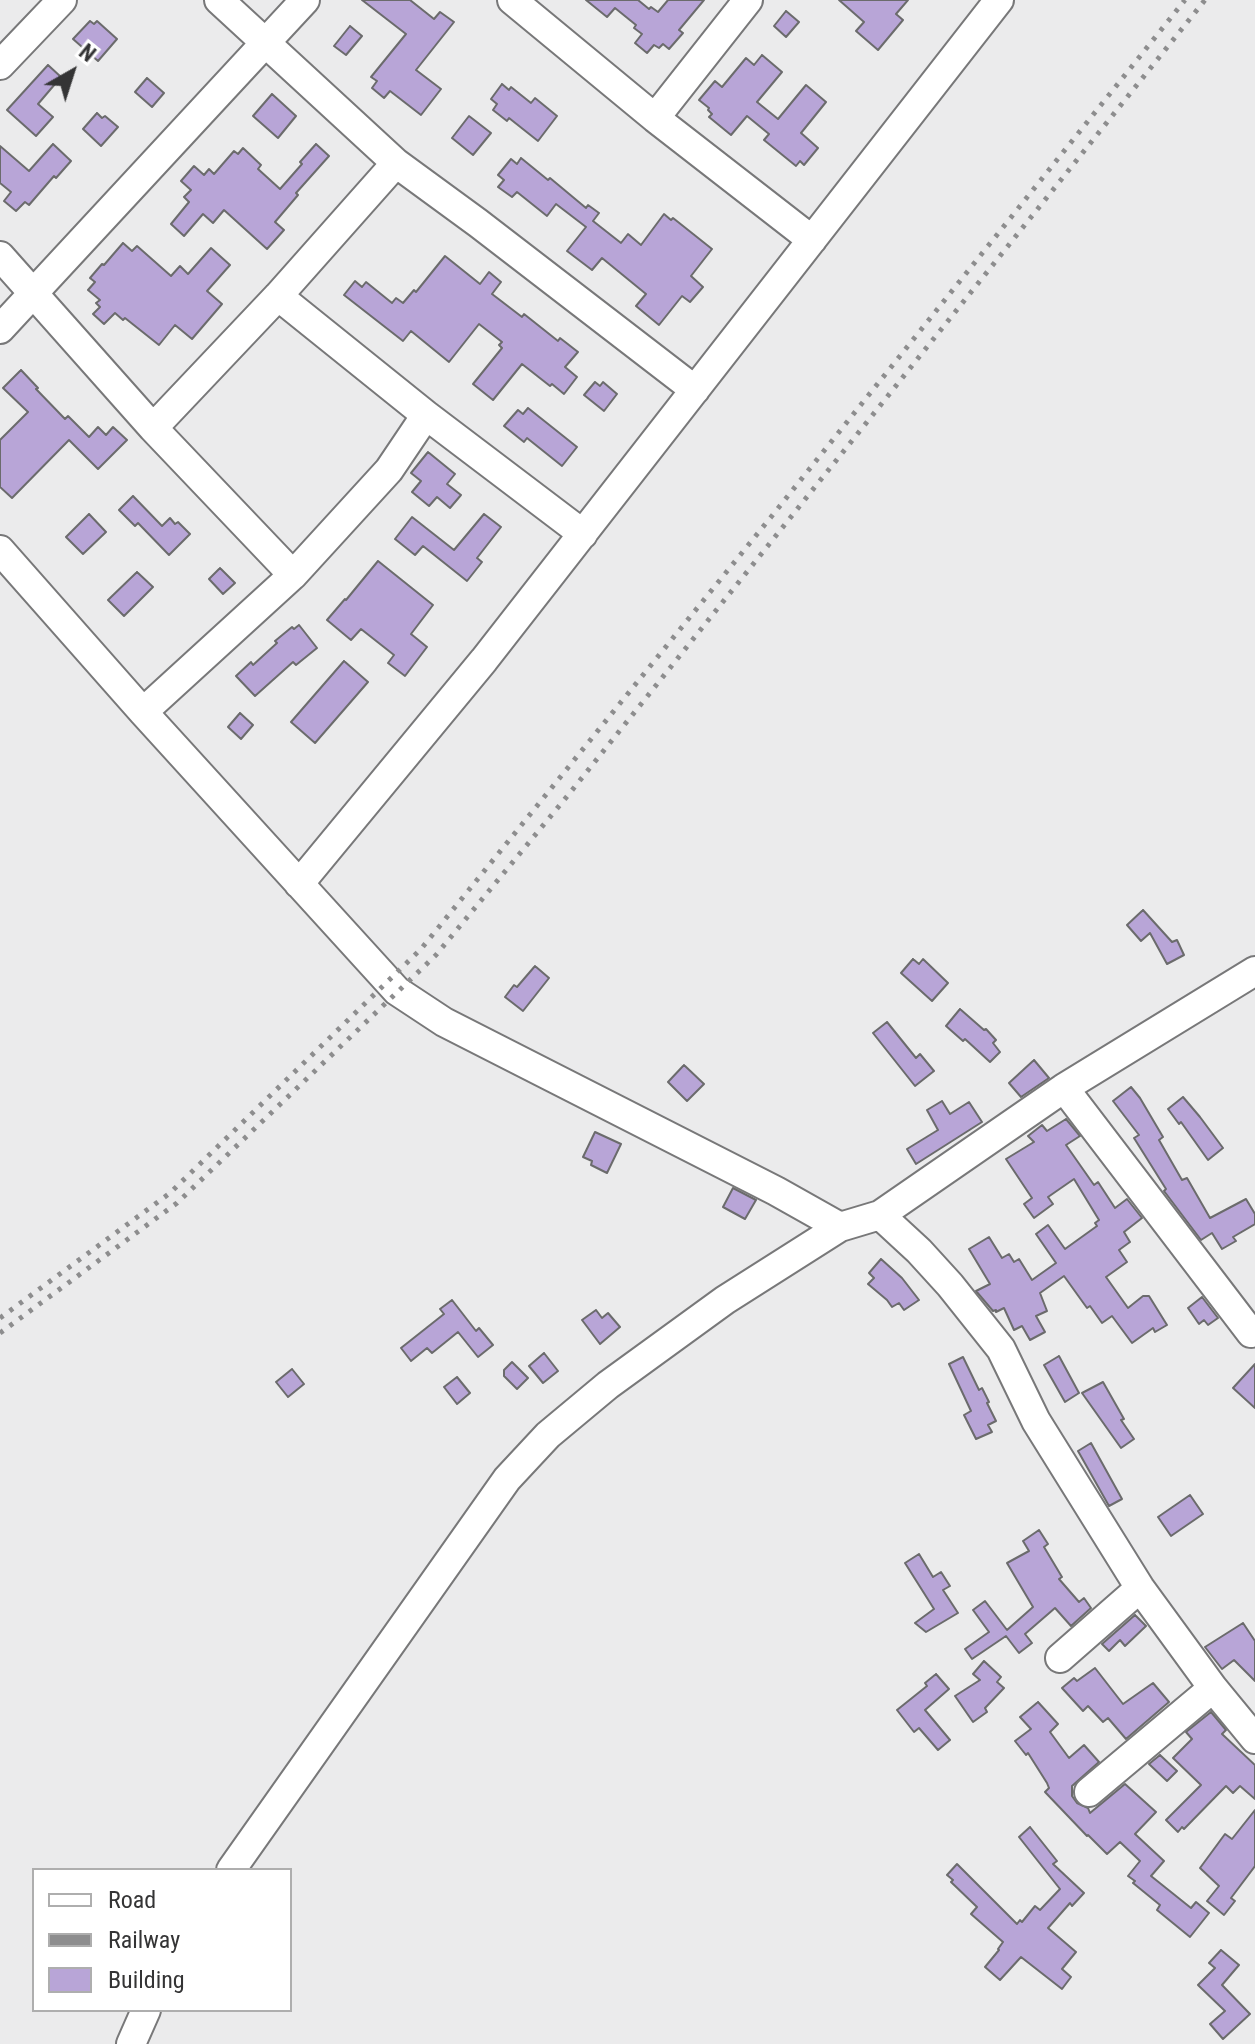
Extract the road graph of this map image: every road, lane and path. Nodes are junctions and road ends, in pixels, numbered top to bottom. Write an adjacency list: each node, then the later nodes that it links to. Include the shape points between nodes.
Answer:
1 (62, 0): 8 (street)
2 (219, 0): 7 (street)
3 (305, 0): 7 (street)
4 (512, 0): 9 (street)
5 (748, 0): 9 (street)
6 (999, 0): 11 (street)
7 (265, 43): 10 (street); 13 (street)
8 (0, 65)
9 (655, 118): 11 (street)
10 (396, 163): 14 (street); 16 (street)
11 (812, 240): 16 (street)
12 (0, 256): 13 (street)
13 (33, 293): 15 (street); 18 (street)
14 (278, 296): 17 (street); 18 (street)
15 (0, 329)
16 (695, 390): 19 (street)
17 (426, 415): 19 (street); 21 (street, via 389,470)
18 (153, 428): 21 (street)
19 (583, 534): 23 (street)
20 (0, 550): 22 (street)
21 (293, 575): 22 (street)
22 (143, 712): 23 (street)
23 (299, 884): 27 (street, via 412,1003)
24 (1255, 971): 25 (street)
25 (1064, 1088): 26 (street); 28 (street)
26 (880, 1215): 27 (street); 29 (street, via 940,1274 1001,1349 1036,1421)
27 (840, 1227): 34 (street, via 725,1300 548,1435 507,1479)
28 (1251, 1333)
29 (1140, 1588): 30 (street); 31 (street)
30 (1060, 1658)
31 (1213, 1688): 32 (street); 33 (street)
32 (1255, 1739)
33 (1089, 1792)
34 (232, 1868)
35 (145, 2012): 36 (street)
36 (131, 2044)

